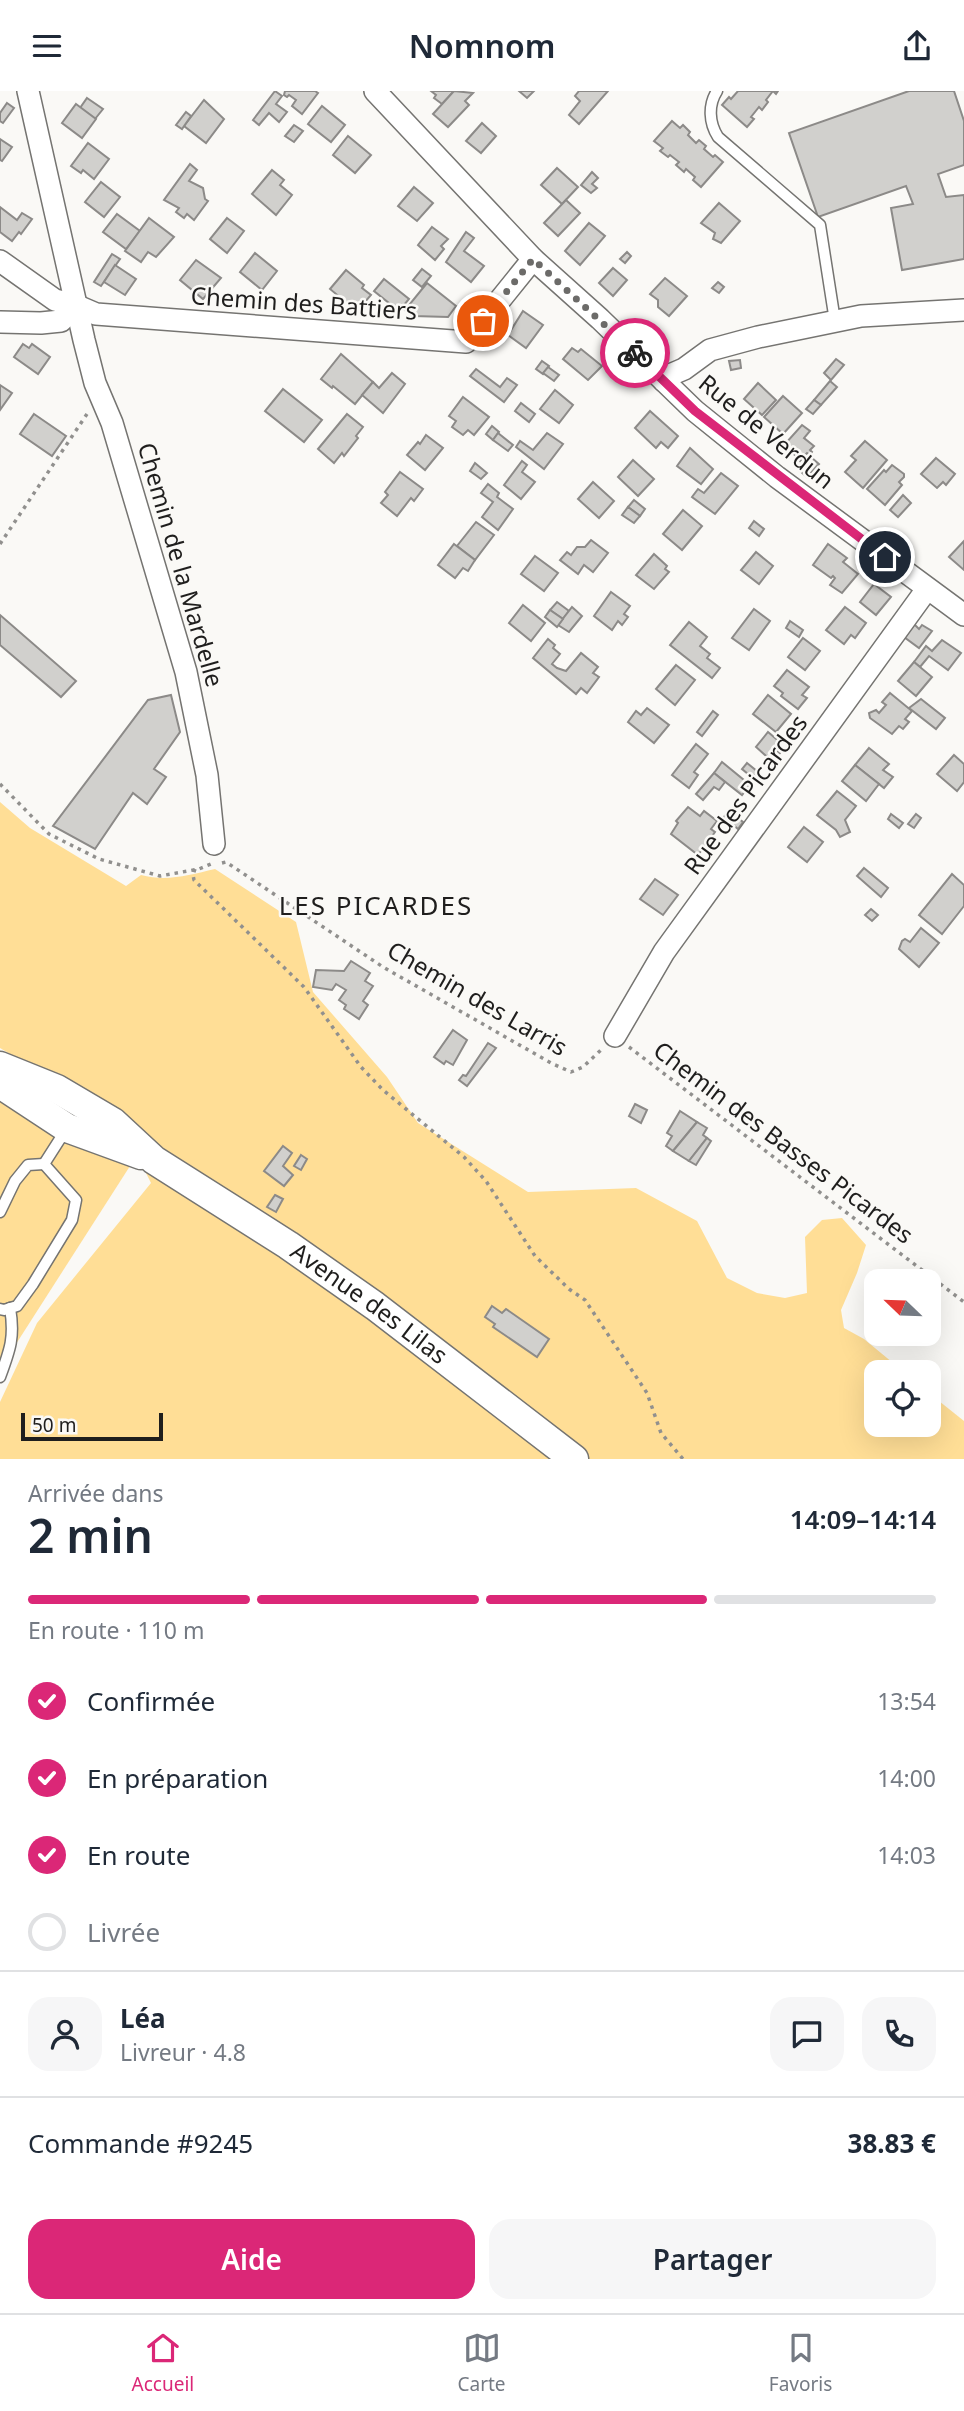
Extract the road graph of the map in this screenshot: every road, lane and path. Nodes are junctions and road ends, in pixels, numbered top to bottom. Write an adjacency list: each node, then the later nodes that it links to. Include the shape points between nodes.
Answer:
1 (28, 91): 6 (street, Chemin de la Mardelle)
2 (375, 91): 4 (street, Rue de Verdun)
3 (717, 91): 9 (lane, via 711,116 718,137 820,225)
4 (533, 259): 6 (street, Chemin des Battiers, via 466,342 96,314); 10 (street, Rue de Verdun)
5 (0, 261): 6 (street, Chemin des Battiers, via 55,300)
6 (75, 305): 8 (street, via 61,321); 11 (street, Chemin de la Mardelle)
7 (964, 310): 9 (street)
8 (0, 321)
9 (835, 321): 10 (street, via 710,350)
10 (664, 381): 13 (street, Rue de Verdun, via 777,477)
11 (100, 395): 12 (path); 16 (street, Chemin de la Mardelle, via 186,672 207,775)
12 (0, 544)
13 (928, 589): 14 (street, Rue de Verdun); 18 (street, Rue des Picardes, via 664,952)
14 (964, 615)
15 (0, 784): 17 (path, via 49,834 99,859 160,876)
16 (213, 853): 17 (path); 18 (path, Chemin des Larris, via 383,967 551,1063 571,1072 583,1067)
17 (195, 869): 28 (path, via 194,880 304,987 361,1067 486,1181 535,1256 584,1300 647,1393 661,1433)
18 (615, 1036): 24 (path, Chemin des Basses Picardes)
19 (0, 1066): 21 (street, Avenue des Lilas)
20 (0, 1084): 21 (street, Avenue des Lilas)
21 (64, 1110): 22 (lane); 27 (street, Avenue des Lilas, via 113,1122 154,1160 375,1305)
22 (44, 1164): 23 (lane, via 28,1165); 25 (lane, via 76,1200 72,1220 33,1285 17,1306)
23 (0, 1212)
24 (964, 1302)
25 (5, 1308): 26 (lane, via 13,1327 12,1344)
26 (0, 1377)
27 (574, 1459)
28 (683, 1459)

